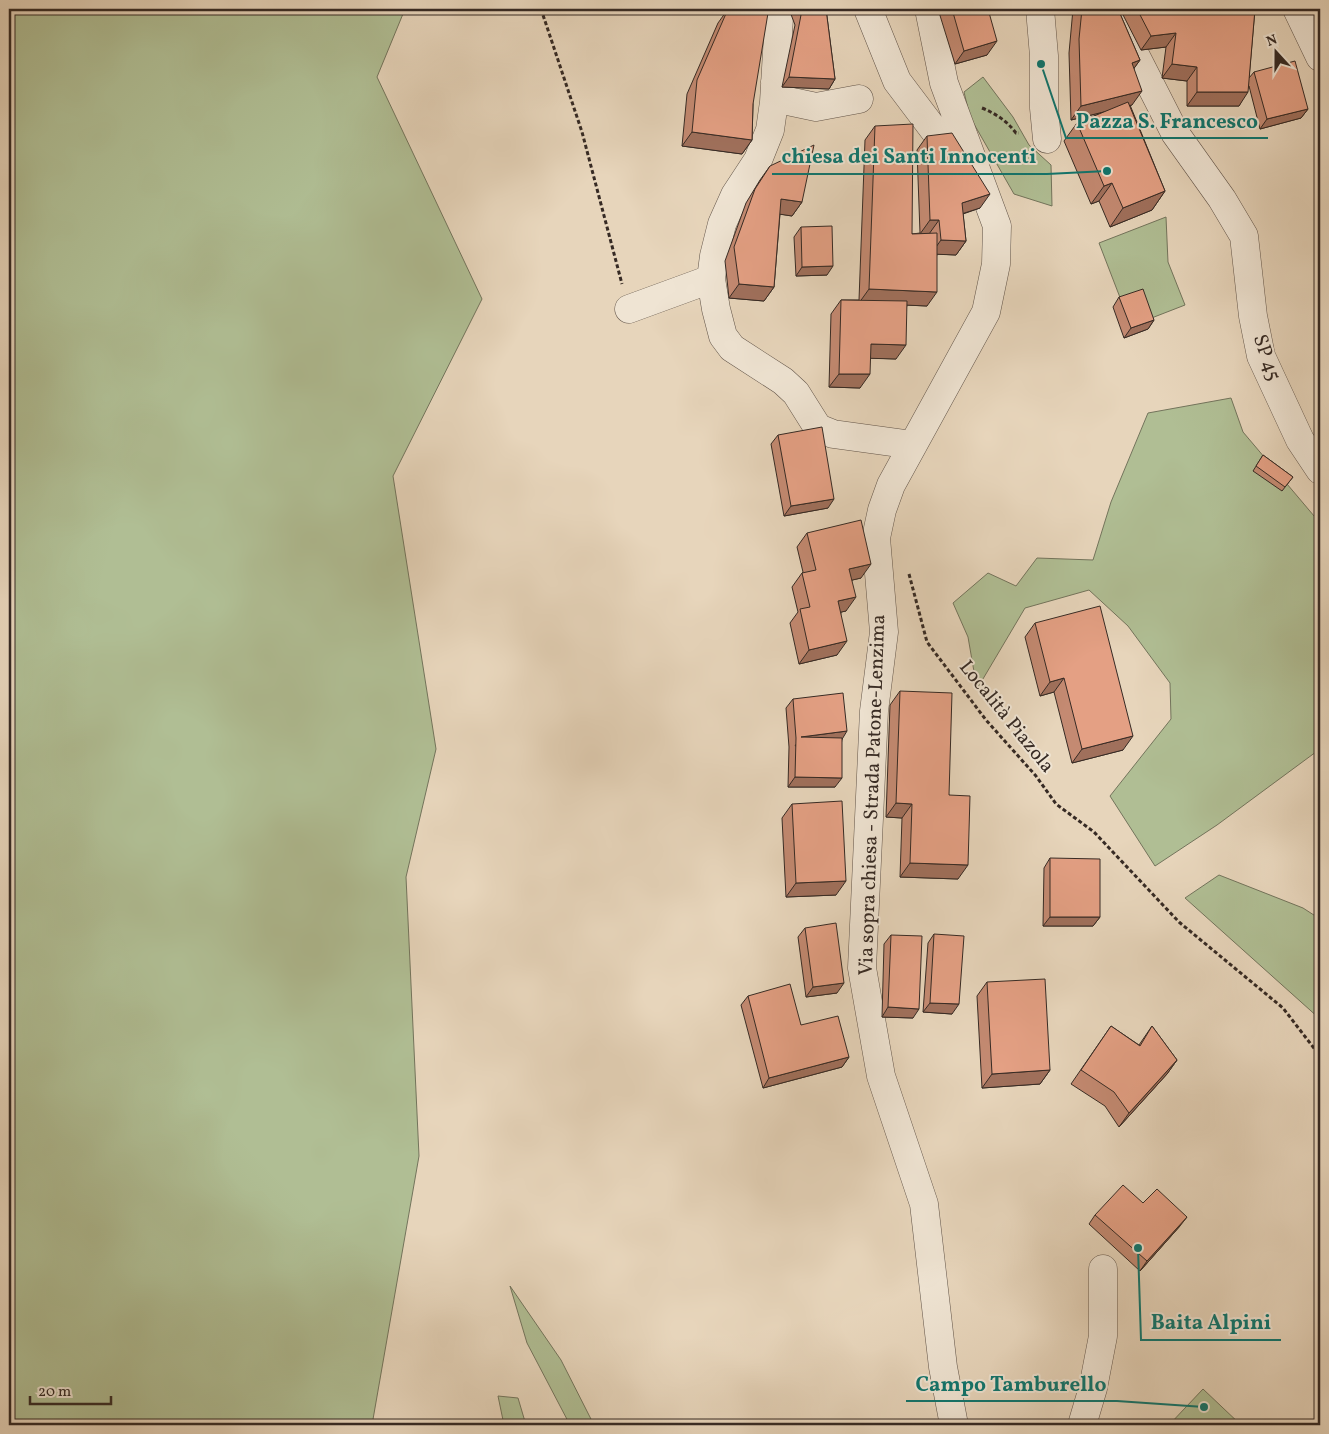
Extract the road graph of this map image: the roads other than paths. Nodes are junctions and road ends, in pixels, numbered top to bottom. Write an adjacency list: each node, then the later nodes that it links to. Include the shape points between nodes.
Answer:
1 (776, 9): 8 (street, via 779,18)
2 (868, 9): 11 (street, via 896,81)
3 (929, 9): 11 (street, Via sopra chiesa - Strada Patone-Lenzima, via 944,83)
4 (1040, 9): 10 (street)
5 (1110, 9): 15 (street, SP 45, via 1174,133 1222,199 1244,236 1261,356 1300,440)
6 (1297, 9): 7 (street)
7 (1320, 57)
8 (775, 82): 9 (street, via 783,100 816,107); 12 (street, via 770,130 758,160 735,195 722,224)
9 (859, 99)
10 (1047, 139)
11 (986, 194): 14 (street, Via sopra chiesa - Strada Patone-Lenzima, via 997,226 996,264 986,312)
12 (711, 279): 13 (street); 14 (street, via 723,336 732,348 783,380 796,393 818,428 833,434)
13 (629, 309)
14 (913, 445): 17 (street, Via sopra chiesa - Strada Patone-Lenzima, via 891,486 876,538 884,632 874,711 862,968 881,1076 924,1204)
15 (1320, 470)
16 (1102, 1269): 20 (street, via 1103,1336)
17 (943, 1367): 18 (street, Via sopra chiesa - Strada Patone-Lenzima); 19 (street, via 960,1388)
18 (954, 1425)
19 (970, 1425)
20 (1082, 1425)

